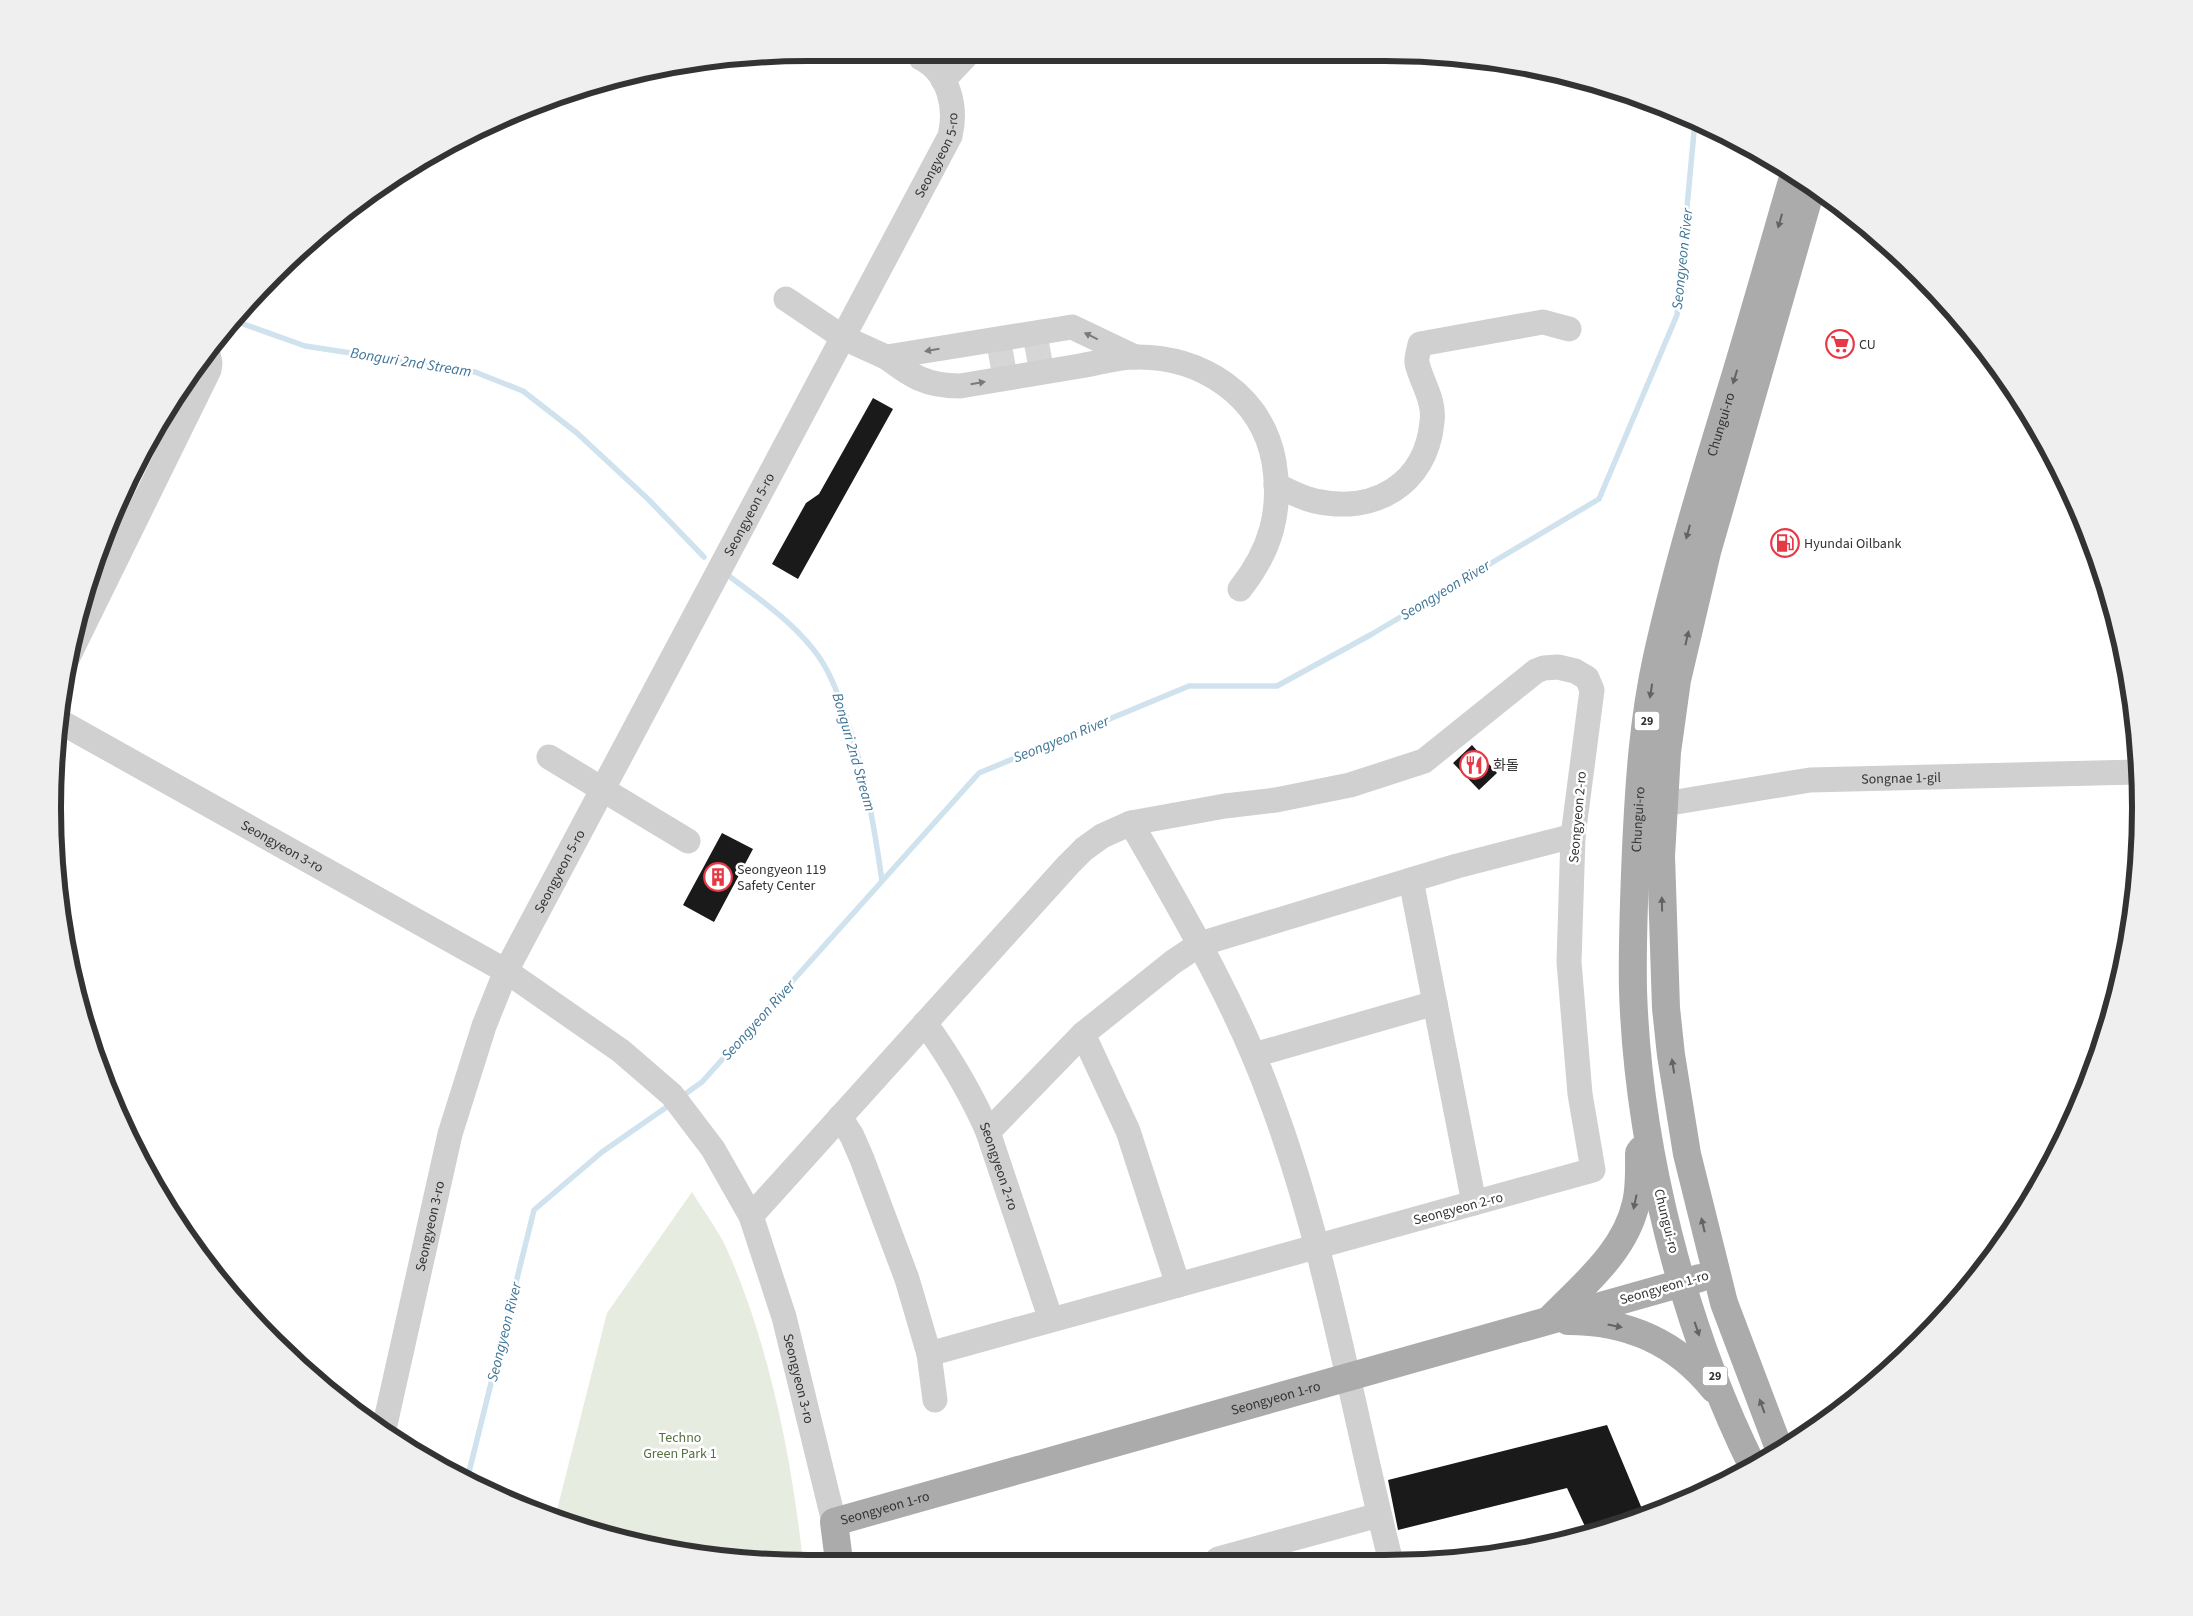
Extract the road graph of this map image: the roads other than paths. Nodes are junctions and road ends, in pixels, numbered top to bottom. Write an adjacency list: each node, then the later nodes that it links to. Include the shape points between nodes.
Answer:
1 (925, 61): 3 (street, Seongyeon 5-ro)
2 (962, 61): 3 (street)
3 (944, 80): 8 (street, Seongyeon 5-ro, via 952,99 951,135)
4 (1792, 182): 33 (main road, Chungui-ro / 29, one-way to 33, via 1689,530 1656,659 1640,766 1634,893 1633,991)
5 (1810, 194): 20 (main road, Chungui-ro / 29, one-way to 5, via 1677,680 1707,552)
6 (786, 299): 8 (street)
7 (1569, 329): 13 (street, via 1542,322 1420,344 1417,362 1429,393 1432,422 1429,439 1415,470 1392,492 1362,502 1331,503 1305,498)
8 (844, 338): 9 (street); 19 (street, Seongyeon 5-ro)
9 (886, 357): 10 (street, one-way to 9, via 1072,327); 10 (street, one-way to 10, via 923,382 941,386 960,386); 12 (street, via 939,371)
10 (1135, 357): 13 (street, via 1171,360 1192,367 1220,380 1244,400 1257,414 1266,434)
11 (210, 362): 15 (street, via 209,370)
12 (990, 364)
13 (1276, 485): 14 (street, via 1274,526 1255,571)
14 (1240, 589)
15 (86, 621)
16 (67, 725): 26 (street, Seongyeon 3-ro)
17 (549, 757): 19 (street)
18 (2131, 772): 20 (street, Songnae 1-gil, via 1810,780)
19 (603, 789): 23 (street); 26 (street, Seongyeon 5-ro)
20 (1664, 804): 34 (main road, Chungui-ro / 29, one-way to 20, via 1666,1008 1660,856)
21 (1131, 823): 22 (street, Seongyeon 2-ro, via 1332,789 1424,761 1527,677 1544,668 1558,667 1582,674 1591,683 1592,690); 25 (street); 28 (street, Seongyeon 2-ro, via 1102,836 1084,849)
22 (1573, 836): 24 (street); 36 (street, Seongyeon 2-ro, via 1569,962 1580,1094 1593,1170)
23 (688, 842)
24 (1411, 880): 25 (street); 27 (street)
25 (1200, 944): 29 (street); 30 (street)
26 (506, 971): 37 (street, Seongyeon 3-ro, via 621,1050 672,1095 713,1149); 48 (street, Seongyeon 3-ro, via 484,1026 450,1134)
27 (1434, 1003): 30 (street); 36 (street)
28 (925, 1023): 31 (street, Seongyeon 2-ro); 32 (street, Seongyeon 2-ro, via 977,1106)
29 (1083, 1034): 32 (street); 41 (street, via 1128,1131)
30 (1254, 1055): 38 (street)
31 (840, 1117): 37 (street, Seongyeon 2-ro); 44 (street, via 852,1136 881,1210 907,1280)
32 (988, 1132): 42 (street, Seongyeon 2-ro)
33 (1648, 1139): 35 (main road, Chungui-ro / 29); 43 (main road, one-way to 43, via 1639,1152 1636,1202 1624,1237 1608,1260)
34 (1692, 1178): 35 (main road); 39 (main road, Chungui-ro / 29, one-way to 34)
35 (1658, 1186): 40 (main road, Chungui-ro / 29)
36 (1474, 1203): 38 (street, Seongyeon 2-ro)
37 (751, 1216): 52 (street, Seongyeon 3-ro, via 784,1318)
38 (1318, 1246): 41 (street, Seongyeon 2-ro); 45 (street)
39 (1715, 1272): 40 (main road, Seongyeon 1-ro); 49 (main road, Chungui-ro / 29, one-way to 39)
40 (1682, 1283): 43 (main road, Seongyeon 1-ro); 47 (main road, Chungui-ro / 29, one-way to 47)
41 (1178, 1285): 42 (street, Seongyeon 2-ro)
42 (1051, 1320): 44 (street, Seongyeon 2-ro)
43 (1549, 1320): 45 (main road, Seongyeon 1-ro); 47 (main road, one-way to 47, via 1632,1330 1658,1341 1683,1356)
44 (929, 1354): 46 (street)
45 (1349, 1377): 51 (street); 52 (main road, Seongyeon 1-ro)
46 (935, 1400)
47 (1727, 1406): 50 (main road, Chungui-ro / 29)
48 (385, 1424)
49 (1777, 1443)
50 (1750, 1459)
51 (1379, 1515): 54 (street); 55 (street)
52 (834, 1522): 53 (main road, Seongyeon 3-ro)
53 (838, 1555)
54 (1233, 1555)
55 (1389, 1555)

